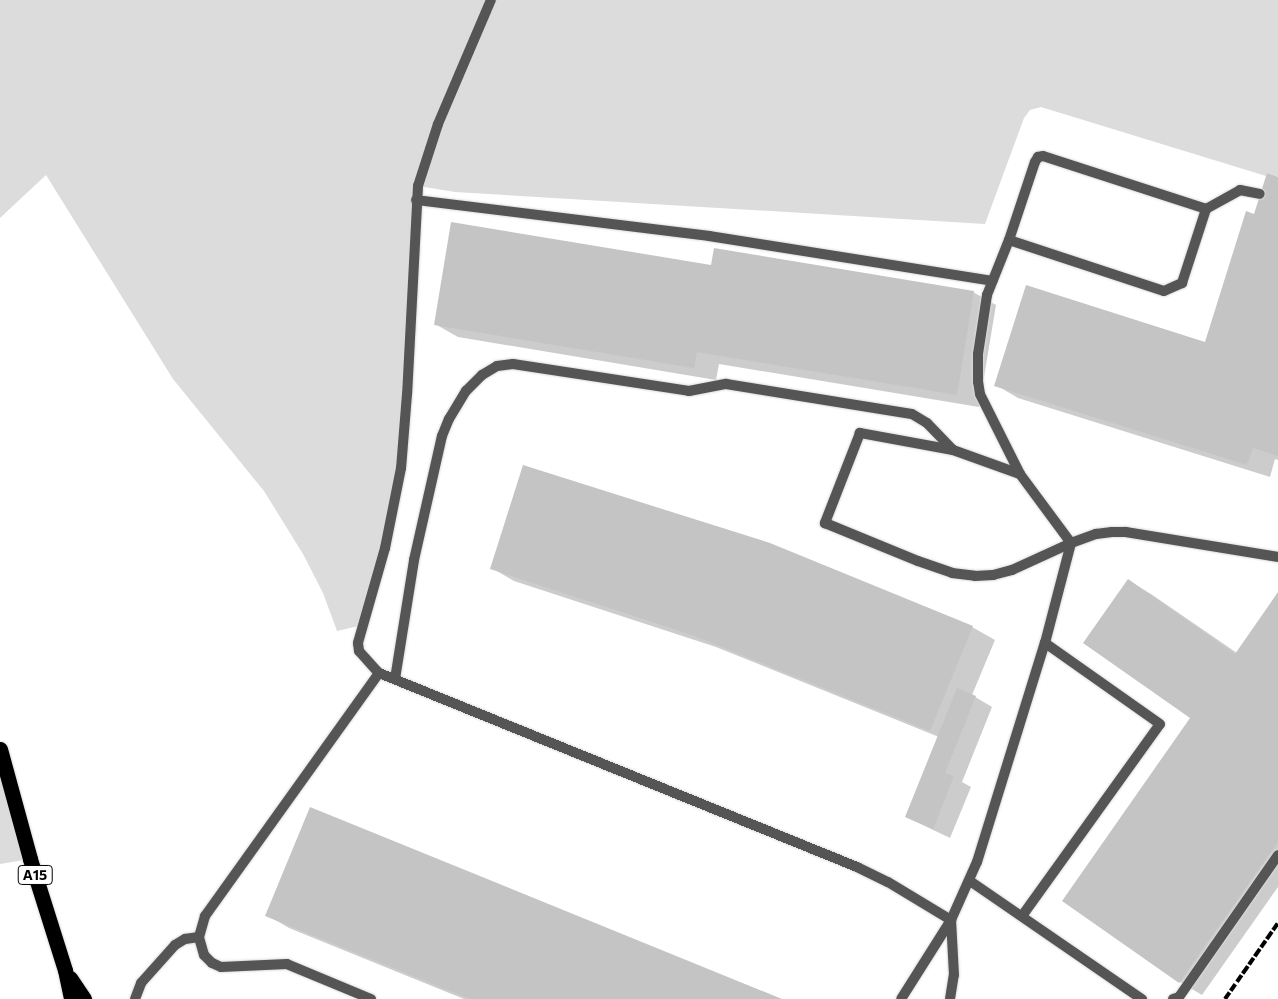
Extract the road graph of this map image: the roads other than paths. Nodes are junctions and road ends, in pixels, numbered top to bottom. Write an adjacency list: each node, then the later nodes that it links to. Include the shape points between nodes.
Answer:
1 (492, 0): 3 (street, via 438,124)
2 (1260, 194): 4 (street, via 1240,190)
3 (416, 200): 6 (street, via 709,236); 12 (street, via 401,468 385,548 358,643 359,651)
4 (1206, 209): 5 (street, via 1182,283 1164,290); 5 (street, via 1040,156 1034,162)
5 (1009, 240): 6 (street)
6 (992, 281): 8 (street, via 978,354 978,382 980,394)
7 (954, 450): 8 (street); 9 (street, via 860,433 825,523 918,561 952,573 975,576 1012,570); 13 (street, via 927,423 912,414 726,384 689,392 513,364 497,366 482,375 466,392 442,436 414,560)
8 (1020, 474): 9 (street)
9 (1071, 543): 10 (street, via 1096,534 1126,532); 11 (street)
10 (1278, 556)
11 (1045, 642): 16 (street); 17 (street, via 1160,724)
12 (379, 673): 13 (street); 19 (street, via 205,916)
13 (395, 679): 18 (street, via 840,860 888,882)
14 (0, 749): 20 (highway, A15)
15 (1278, 855): 21 (street)
16 (970, 881): 17 (street); 18 (street)
17 (1022, 916): 28 (street)
18 (951, 920): 26 (street); 27 (street, via 954,975)
19 (199, 937): 24 (street, via 185,939 175,945 141,983); 25 (street, via 204,955 221,967 295,965)
20 (65, 970): 22 (highway, A15); 23 (highway, A15)
21 (1176, 998)
22 (71, 999)
23 (84, 999)
24 (135, 999)
25 (371, 999)
26 (901, 999)
27 (950, 999)
28 (1142, 999)

